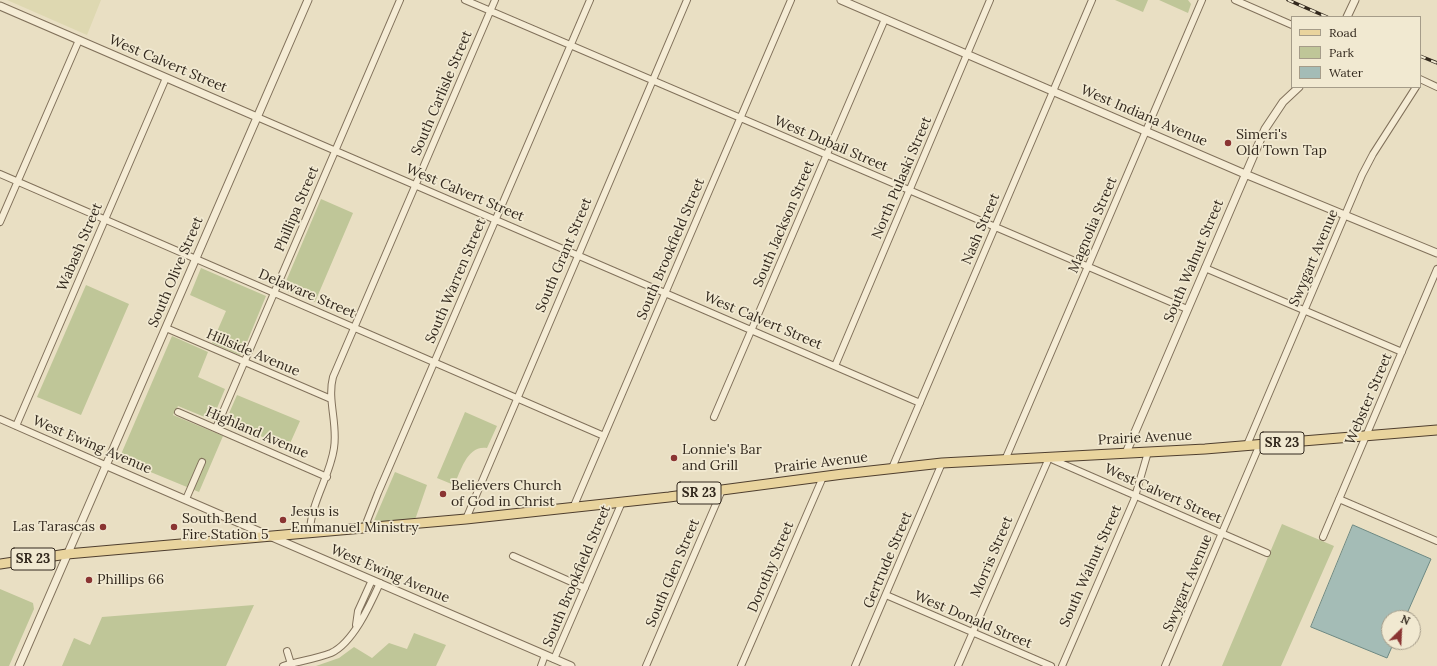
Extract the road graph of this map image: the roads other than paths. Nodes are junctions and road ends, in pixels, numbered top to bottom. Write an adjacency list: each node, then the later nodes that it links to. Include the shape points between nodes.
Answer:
1 (308, 0): 29 (street, South Olive Street)
2 (400, 0): 32 (street, Phillipa Street)
3 (466, 0): 15 (street, West Dubail Street)
4 (495, 0): 15 (street, South Carlisle Street)
5 (590, 0): 20 (street, South Warren Street)
6 (686, 0): 24 (street, South Grant Street)
7 (791, 0): 30 (street, South Brookfield Street)
8 (841, 0): 17 (street, West Indiana Avenue)
9 (990, 0): 21 (street, North Pulaski Street)
10 (1092, 0): 28 (street, Nash Street)
11 (1202, 0): 31 (street, Magnolia Street)
12 (1234, 0): 18 (street)
13 (1355, 0): 16 (street)
14 (0, 6): 19 (street, West Calvert Street)
15 (490, 10): 20 (street, West Dubail Street); 37 (street, South Carlisle Street)
16 (1348, 16)
17 (884, 19): 21 (street, West Indiana Avenue); 33 (street, South Jackson Street)
18 (1291, 25)
19 (79, 40): 22 (street, West Calvert Street); 36 (street)
20 (570, 45): 24 (street, West Dubail Street); 41 (street, South Warren Street)
21 (967, 55): 28 (street, West Indiana Avenue); 38 (street, North Pulaski Street)
22 (166, 78): 29 (street, West Calvert Street); 40 (street, Wabash Street)
23 (1421, 79): 25 (street)
24 (652, 80): 30 (street, West Dubail Street); 45 (street, South Grant Street)
25 (1437, 87)
26 (1298, 88): 35 (street, South Walnut Street, via 1274,113)
27 (1415, 88): 39 (street, Swygart Avenue, via 1373,154)
28 (1053, 92): 31 (street, West Indiana Avenue); 43 (street, Nash Street)
29 (257, 117): 32 (street, West Calvert Street); 46 (street, South Olive Street)
30 (740, 118): 33 (street, West Dubail Street); 50 (street, South Brookfield Street)
31 (1146, 131): 35 (street, West Indiana Avenue); 47 (street, Magnolia Street)
32 (335, 151): 37 (street, West Calvert Street); 51 (street, Phillipa Street)
33 (826, 155): 38 (street, West Dubail Street); 56 (street, South Jackson Street)
34 (0, 174): 36 (street, Delaware Street)
35 (1245, 174): 39 (street, West Indiana Avenue); 48 (street, South Walnut Street)
36 (18, 182): 40 (street, Delaware Street); 42 (street)
37 (416, 185): 41 (street, West Calvert Street); 54 (street, South Carlisle Street)
38 (910, 190): 43 (street, West Dubail Street); 60 (street, North Pulaski Street)
39 (1346, 216): 44 (street, West Indiana Avenue); 53 (street, Swygart Avenue)
40 (105, 220): 46 (street, Delaware Street); 67 (street, Wabash Street)
41 (496, 220): 45 (street, West Calvert Street); 59 (street, South Warren Street)
42 (0, 222)
43 (995, 227): 47 (street, West Dubail Street); 63 (street, Nash Street)
44 (1437, 253)
45 (578, 255): 50 (street, West Calvert Street); 61 (street, South Grant Street)
46 (196, 260): 51 (street, Delaware Street); 55 (street, South Olive Street)
47 (1088, 267): 52 (street, West Dubail Street); 77 (street, Magnolia Street)
48 (1205, 268): 52 (street, South Walnut Street); 53 (street)
49 (1437, 269): 57 (street, Webster Street)
50 (665, 293): 56 (street, West Calvert Street); 70 (street, South Brookfield Street)
51 (274, 294): 54 (street, Delaware Street); 58 (street, Phillipa Street)
52 (1187, 309): 75 (street, South Walnut Street)
53 (1304, 310): 57 (street); 73 (street, Swygart Avenue)
54 (354, 327): 59 (street, Delaware Street); 62 (street, South Carlisle Street, via 333,377)
55 (166, 328): 58 (street, Hillside Avenue); 80 (street, South Olive Street)
56 (751, 330): 60 (street, West Calvert Street); 65 (street, South Jackson Street)
57 (1402, 352): 71 (street, Webster Street)
58 (244, 362): 62 (street, Hillside Avenue); 68 (street, Phillipa Street)
59 (434, 363): 61 (street, Delaware Street); 91 (street, South Warren Street)
60 (835, 366): 63 (street, West Calvert Street)
61 (517, 397): 70 (street, Delaware Street); 90 (street, South Grant Street)
62 (331, 399): 82 (street, South Carlisle Street, via 335,438)
63 (920, 403): 81 (street, Nash Street)
64 (178, 412): 68 (street, Highland Avenue)
65 (714, 417)
66 (0, 419): 67 (street, West Ewing Avenue)
67 (16, 426): 80 (street, West Ewing Avenue)
68 (216, 428): 82 (street, Highland Avenue)
69 (1437, 430): 71 (main road, Prairie Avenue / SR 23)
70 (604, 436): 89 (street, South Brookfield Street)
71 (1366, 436): 72 (main road, Prairie Avenue / SR 23); 87 (street, Webster Street)
72 (1260, 444): 73 (main road, Prairie Avenue / SR 23); 93 (street, Swygart Avenue)
73 (1247, 445): 74 (main road, Prairie Avenue / SR 23)
74 (1148, 452): 75 (main road, Prairie Avenue / SR 23); 85 (street, South Walnut Street)
75 (1126, 453): 76 (main road, Prairie Avenue / SR 23)
76 (1048, 458): 77 (main road, Prairie Avenue / SR 23); 85 (street, West Calvert Street); 106 (street, Morris Street)
77 (1005, 460): 79 (main road, Prairie Avenue / SR 23)
78 (202, 462): 86 (street)
79 (942, 463): 81 (main road, Prairie Avenue / SR 23); 104 (street, Gertrude Street)
80 (105, 465): 86 (street, West Ewing Avenue); 98 (street, South Olive Street)
81 (892, 468): 83 (main road, Prairie Avenue / SR 23)
82 (327, 476): 92 (street, South Carlisle Street, via 310,519)
83 (823, 477): 84 (main road, Prairie Avenue / SR 23); 116 (street, Dorothy Street)
84 (722, 490): 88 (main road, Prairie Avenue / SR 23); 115 (street, South Glen Street)
85 (1135, 496): 93 (street, West Calvert Street); 120 (street, South Walnut Street)
86 (186, 499): 94 (street, West Ewing Avenue)
87 (1339, 499): 95 (street, Webster Street); 96 (street)
88 (622, 502): 89 (main road, Prairie Avenue / SR 23); 103 (street, South Brookfield Street)
89 (574, 508): 90 (main road, Prairie Avenue / SR 23)
90 (466, 519): 91 (main road, Prairie Avenue / SR 23)
91 (366, 528): 92 (main road, Prairie Avenue / SR 23)
92 (310, 533): 94 (main road, Prairie Avenue / SR 23)
93 (1222, 535): 97 (street, West Calvert Street); 121 (street, Swygart Avenue)
94 (272, 536): 98 (main road, Prairie Avenue / SR 23); 101 (street, West Ewing Avenue)
95 (1323, 537)
96 (1437, 541)
97 (1267, 553)
98 (67, 554): 100 (main road, SR 23); 111 (street, South Olive Street)
99 (513, 556): 103 (street)
100 (0, 564)
101 (372, 580): 102 (street, West Ewing Avenue); 105 (street, via 358,611)
102 (380, 583): 105 (street, via 366,613); 108 (street, West Ewing Avenue)
103 (585, 588): 109 (street, South Brookfield Street)
104 (886, 595): 106 (street, West Donald Street); 117 (street, Gertrude Street)
105 (356, 626): 110 (street, via 351,636 337,650)
106 (973, 633): 118 (street, Morris Street); 119 (street, West Donald Street)
107 (287, 651): 110 (street)
108 (546, 655): 109 (street, West Ewing Avenue); 113 (street, South Brookfield Street)
109 (554, 659): 114 (street, West Ewing Avenue)
110 (291, 664): 112 (street)
111 (19, 666)
112 (283, 666)
113 (541, 666)
114 (571, 666)
115 (646, 666)
116 (741, 666)
117 (855, 666)
118 (958, 666)
119 (1051, 666)
120 (1062, 666)
121 (1165, 666)

